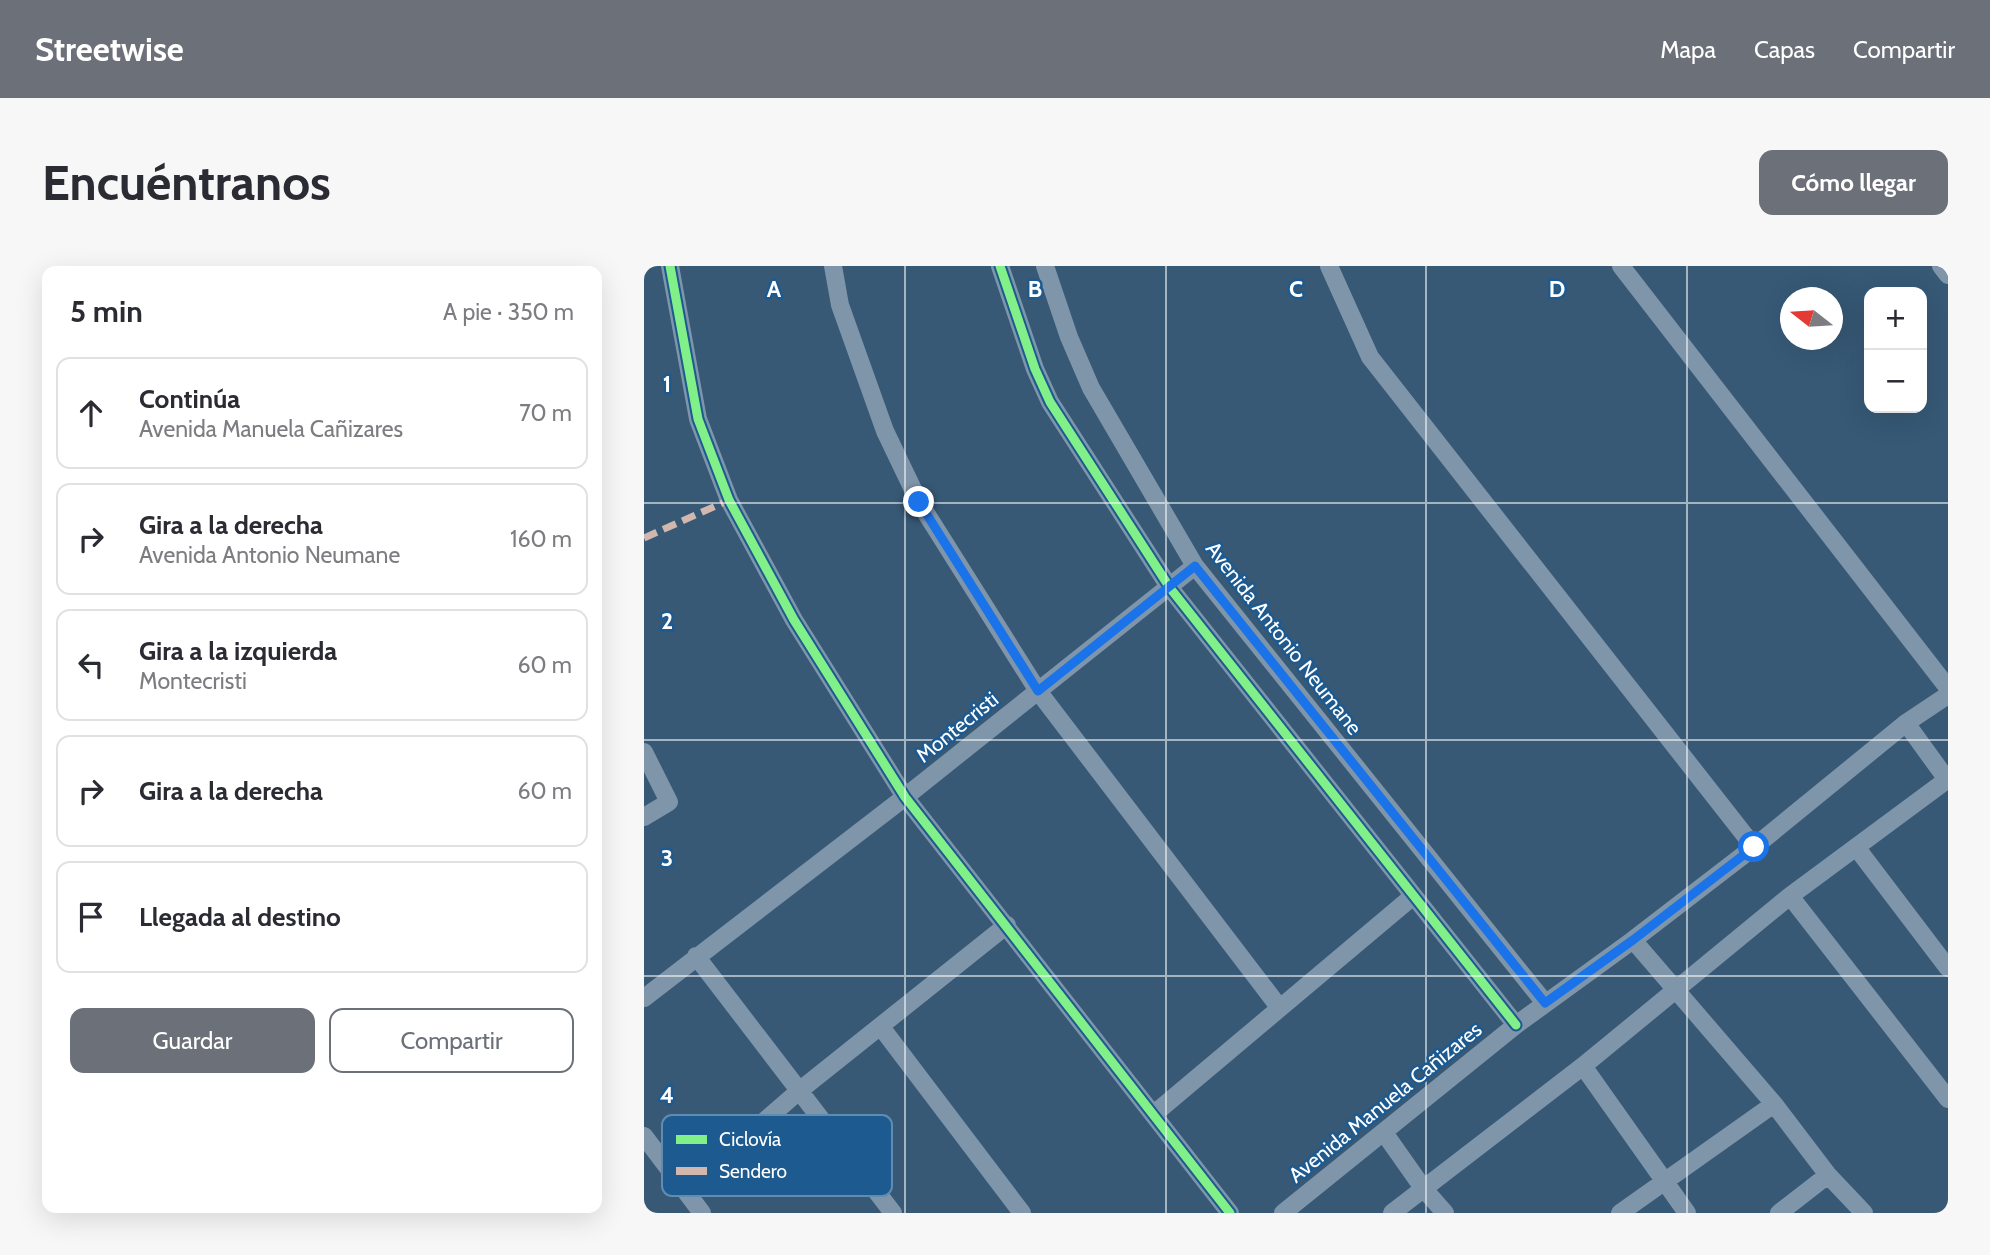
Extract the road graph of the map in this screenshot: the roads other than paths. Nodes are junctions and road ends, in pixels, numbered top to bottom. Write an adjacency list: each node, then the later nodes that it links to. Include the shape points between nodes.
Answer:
1 (670, 266): 17 (street, via 698,419 729,500 794,620)
2 (833, 266): 12 (street, via 840,305 886,431 919,502)
3 (1000, 266): 10 (street, via 1050,402)
4 (1045, 266): 9 (street, Avenida Antonio Neumane, via 1091,388)
5 (1329, 266): 19 (street, via 1370,357)
6 (1621, 266): 11 (street)
7 (1941, 266): 8 (street)
8 (1948, 275)
9 (1195, 566): 10 (street, Montecristi); 29 (street, Avenida Antonio Neumane)
10 (1170, 588): 12 (street, Montecristi); 22 (street)
11 (1948, 688)
12 (1038, 691): 17 (street, Montecristi); 30 (street)
13 (1948, 695): 14 (street, Avenida Manuela Cañizares)
14 (1906, 723): 16 (street); 19 (street, Avenida Manuela Cañizares)
15 (644, 752): 18 (street, via 669,802)
16 (1946, 778): 20 (street)
17 (905, 797): 23 (street); 25 (street, Montecristi)
18 (644, 817)
19 (1754, 847): 24 (street, Avenida Manuela Cañizares)
20 (1856, 847): 21 (street); 26 (street)
21 (1790, 896): 27 (street); 35 (street)
22 (1412, 897): 30 (street); 31 (street)
23 (1007, 925): 32 (street); 37 (street)
24 (1633, 940): 27 (street); 29 (street, Avenida Manuela Cañizares)
25 (696, 956): 28 (street, Montecristi); 34 (street)
26 (1948, 968)
27 (1671, 987): 33 (street); 36 (street)
28 (644, 998)
29 (1545, 1003): 31 (street, Avenida Manuela Cañizares)
30 (1279, 1007): 37 (street)
31 (1516, 1025): 41 (street, Avenida Manuela Cañizares)
32 (881, 1027): 34 (street); 50 (street)
33 (1583, 1066): 44 (street); 45 (street)
34 (799, 1091): 38 (street); 39 (street)
35 (1948, 1098)
36 (1774, 1104): 43 (street); 44 (street)
37 (1154, 1114): 51 (street)
38 (771, 1115)
39 (817, 1115)
40 (644, 1136): 42 (street)
41 (1390, 1141): 45 (street); 52 (street, Avenida Manuela Cañizares)
42 (662, 1160)
43 (1828, 1175): 57 (street); 58 (street)
44 (1663, 1180): 55 (street); 56 (street)
45 (1419, 1182): 53 (street); 54 (street)
46 (689, 1196): 48 (street)
47 (880, 1196): 49 (street)
48 (702, 1213)
49 (893, 1213)
50 (1022, 1213)
51 (1230, 1213)
52 (1283, 1213)
53 (1392, 1213)
54 (1444, 1213)
55 (1620, 1213)
56 (1687, 1213)
57 (1779, 1213)
58 (1864, 1213)

